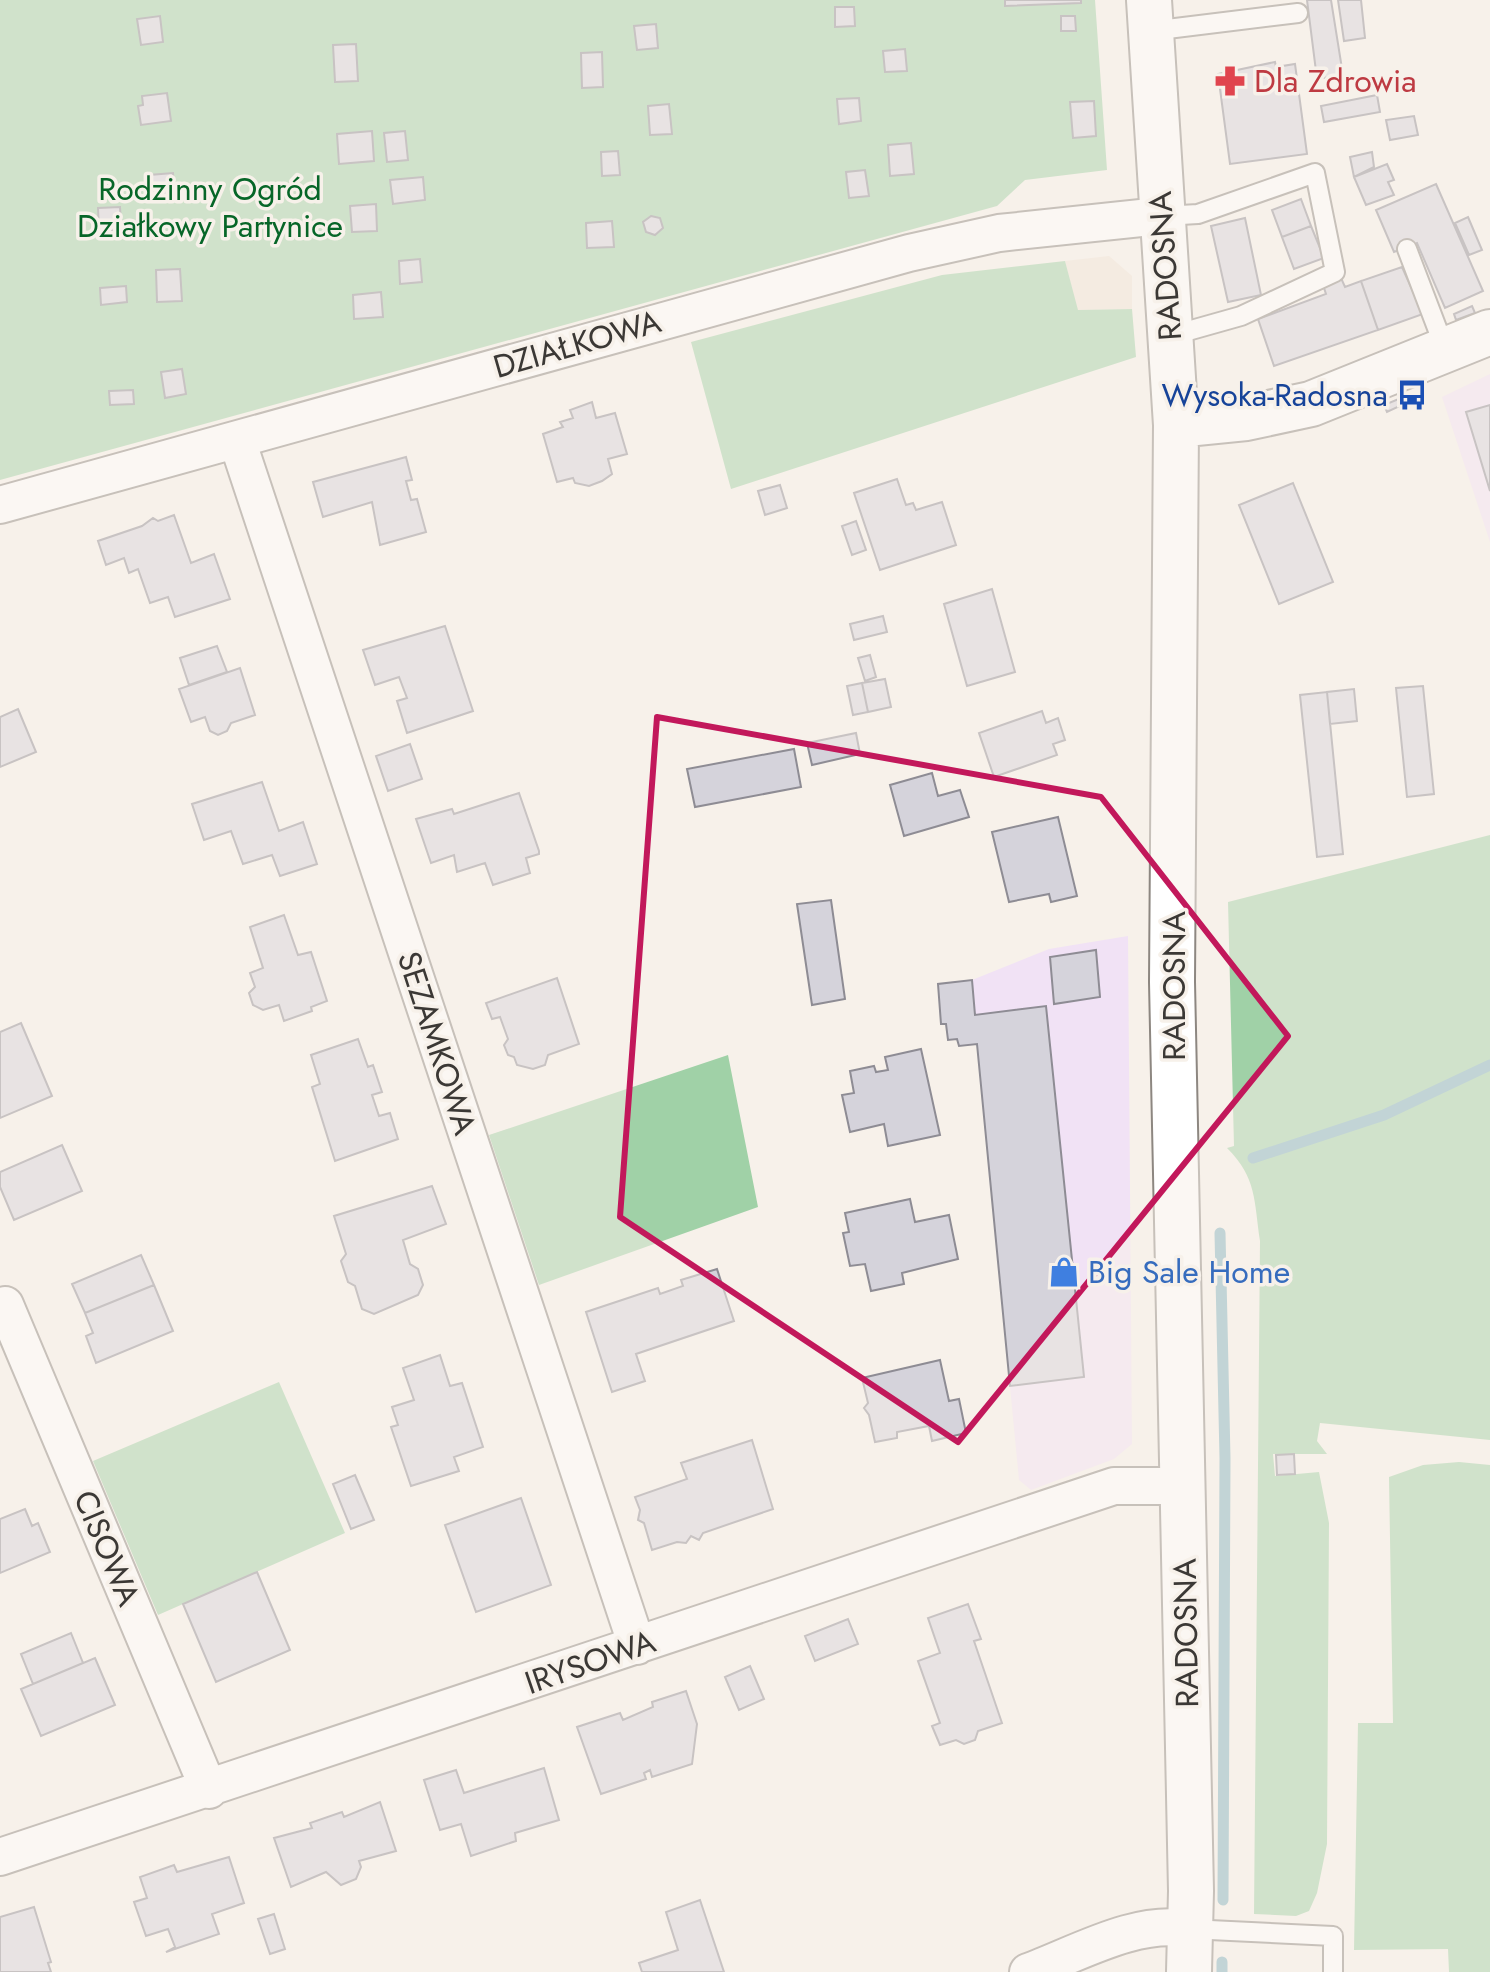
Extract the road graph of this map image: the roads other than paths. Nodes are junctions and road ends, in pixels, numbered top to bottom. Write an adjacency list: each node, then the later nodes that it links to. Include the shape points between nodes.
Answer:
1 (1298, 13): 2 (lane)
2 (1150, 15): 3 (street, RADOSNA)
3 (1160, 216): 6 (street, RADOSNA); 6 (lane, via 1198,214 1315,173 1335,272 1241,316); 9 (street, DZIAŁKOWA, via 999,233 909,253)
4 (1407, 249): 7 (lane)
5 (1490, 332): 7 (street)
6 (1170, 336): 8 (street, RADOSNA)
7 (1446, 352): 8 (street, via 1311,404)
8 (1176, 425): 12 (street, RADOSNA, via 1172,982)
9 (237, 440): 10 (street, DZIAŁKOWA); 13 (street, SEZAMKOWA)
10 (0, 505)
11 (5, 1305): 14 (street, CISOWA)
12 (1183, 1486): 13 (street, IRYSOWA, via 1114,1486); 16 (street, RADOSNA)
13 (637, 1646): 14 (street, IRYSOWA)
14 (209, 1790): 15 (street, IRYSOWA)
15 (0, 1857)
16 (1189, 1929): 17 (street, via 1146,1930); 18 (street, RADOSNA); 19 (lane, via 1333,1936)
17 (1028, 1972)
18 (1189, 1972)
19 (1333, 1972)

